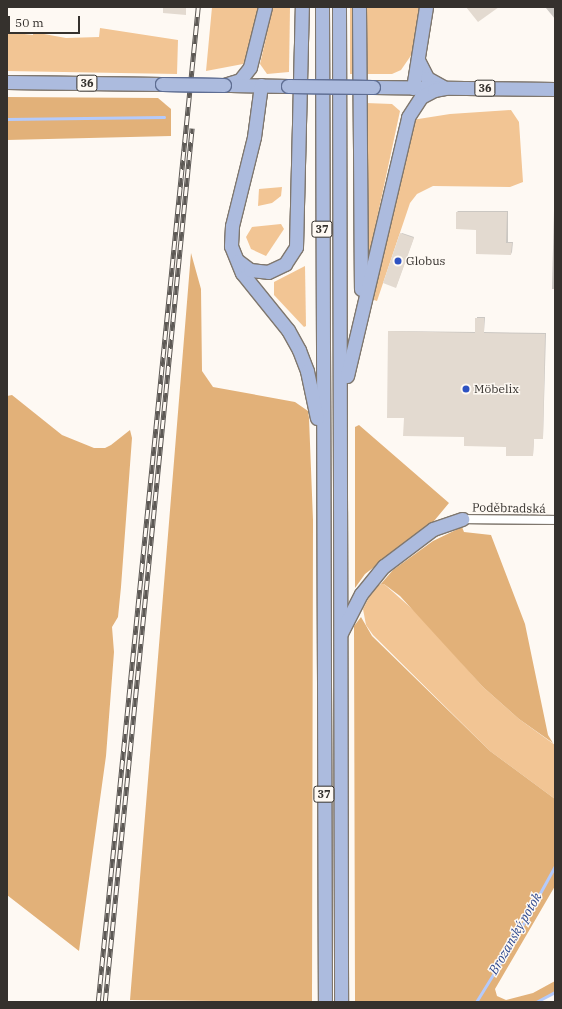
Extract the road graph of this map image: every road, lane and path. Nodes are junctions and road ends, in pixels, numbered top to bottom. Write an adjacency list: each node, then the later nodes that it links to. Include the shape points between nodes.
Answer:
1 (265, 7): 9 (main road, via 250,68 240,80)
2 (302, 7): 14 (main road, via 296,247 290,259 280,268 262,273 241,264)
3 (322, 7): 17 (main road, 37)
4 (339, 7): 16 (main road, 37)
5 (359, 7): 15 (main road)
6 (426, 7): 7 (main road)
7 (418, 60): 11 (main road); 12 (main road, via 427,78)
8 (7, 82): 9 (main road, 36, bridge)
9 (224, 85): 10 (main road, 36)
10 (261, 86): 11 (main road, 36, bridge); 14 (main road, via 254,137 232,226)
11 (413, 88): 12 (main road, 36)
12 (445, 88): 13 (main road, 36); 15 (main road, via 421,97 409,113)
13 (555, 89)
14 (231, 246): 17 (main road, via 242,273 288,330 299,350 309,377)
15 (361, 311): 16 (main road)
16 (341, 410): 20 (main road, 37)
17 (323, 451): 21 (main road, 37)
18 (462, 519): 19 (street, Poděbradská); 20 (main road, via 433,529 384,566 361,594)
19 (555, 520)
20 (340, 637): 22 (main road, 37)
21 (325, 1002)
22 (341, 1002)

